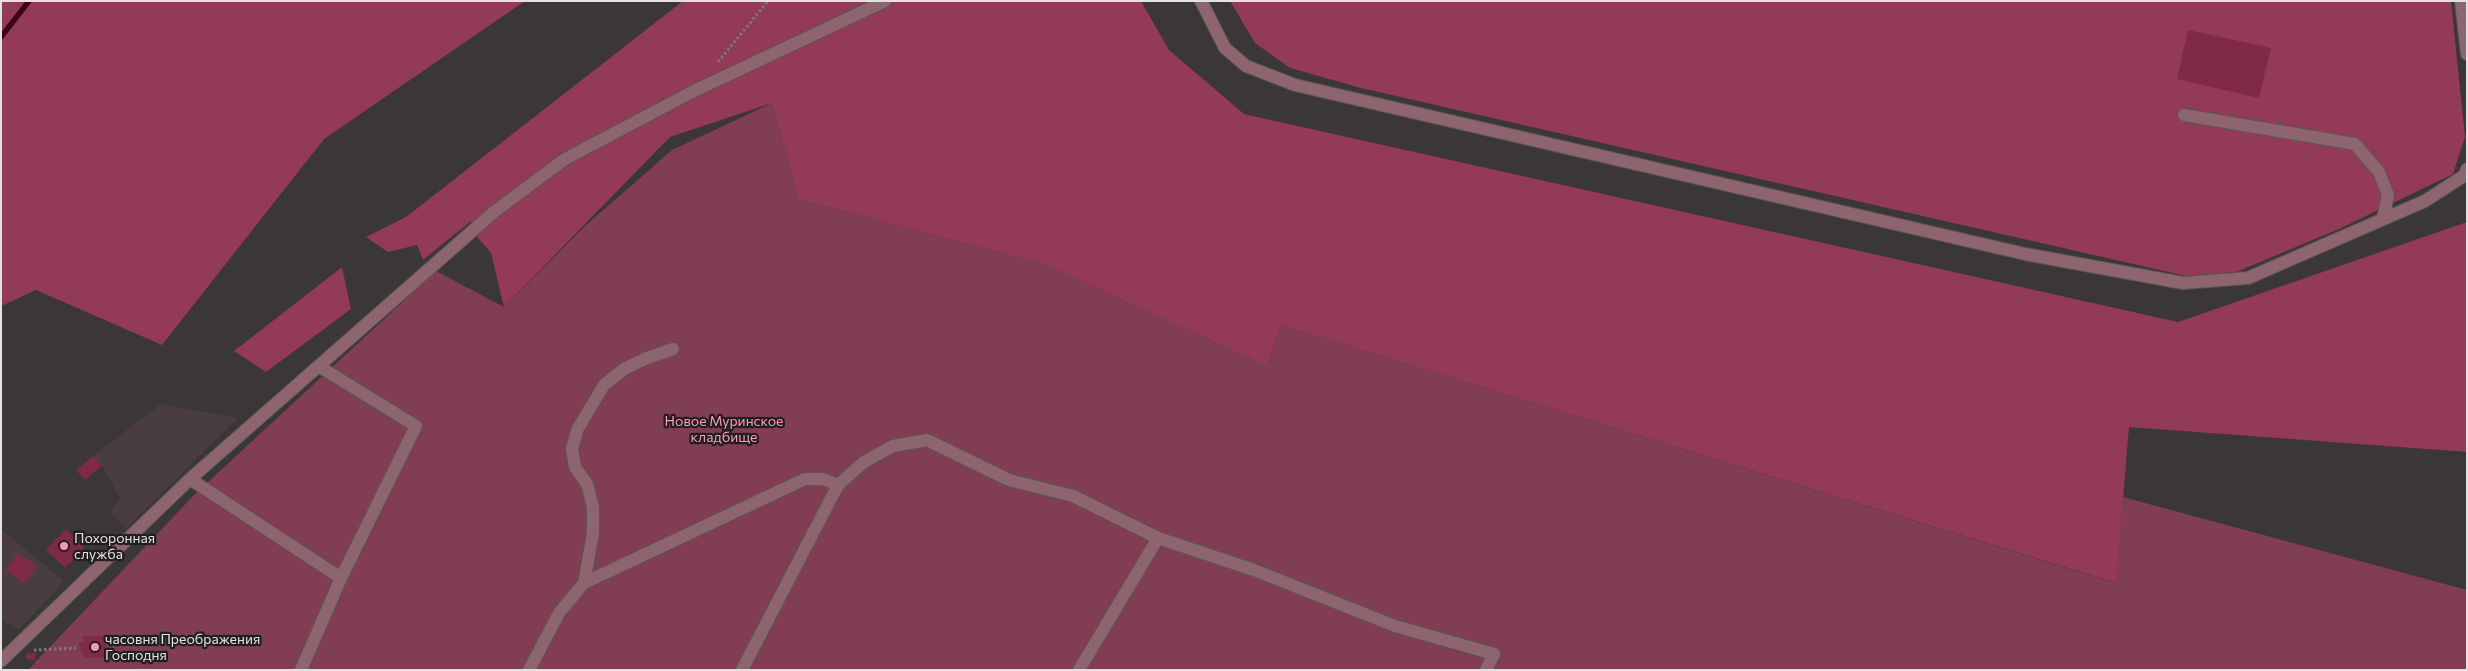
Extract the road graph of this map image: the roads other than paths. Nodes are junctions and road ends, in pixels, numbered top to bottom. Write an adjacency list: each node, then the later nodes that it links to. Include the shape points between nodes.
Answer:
1 (885, 1): 9 (lane, via 694,92 565,159 494,212)
2 (1201, 1): 7 (lane, via 1225,48 1246,66 1295,84 2035,256 2183,283 2248,278)
3 (2460, 1): 4 (lane)
4 (2467, 54)
5 (2184, 115): 7 (lane, via 2355,144 2379,172 2388,195)
6 (2467, 169): 7 (lane, via 2465,175 2426,201)
7 (2383, 219)
8 (672, 349): 14 (lane, via 624,369 604,385 577,430 572,449 574,467 587,484 593,506 593,533)
9 (320, 367): 10 (lane); 13 (lane, via 416,426)
10 (190, 479): 13 (lane); 15 (lane)
11 (838, 485): 12 (lane, via 864,462 893,446 927,440 1010,480 1073,496); 14 (lane, via 823,479 805,479); 18 (lane)
12 (1158, 538): 19 (lane); 20 (lane, via 1254,570 1395,626 1494,654)
13 (341, 578): 16 (lane)
14 (584, 583): 17 (lane, via 559,613)
15 (1, 660)
16 (301, 670)
17 (529, 670)
18 (742, 670)
19 (1079, 670)
20 (1486, 670)

